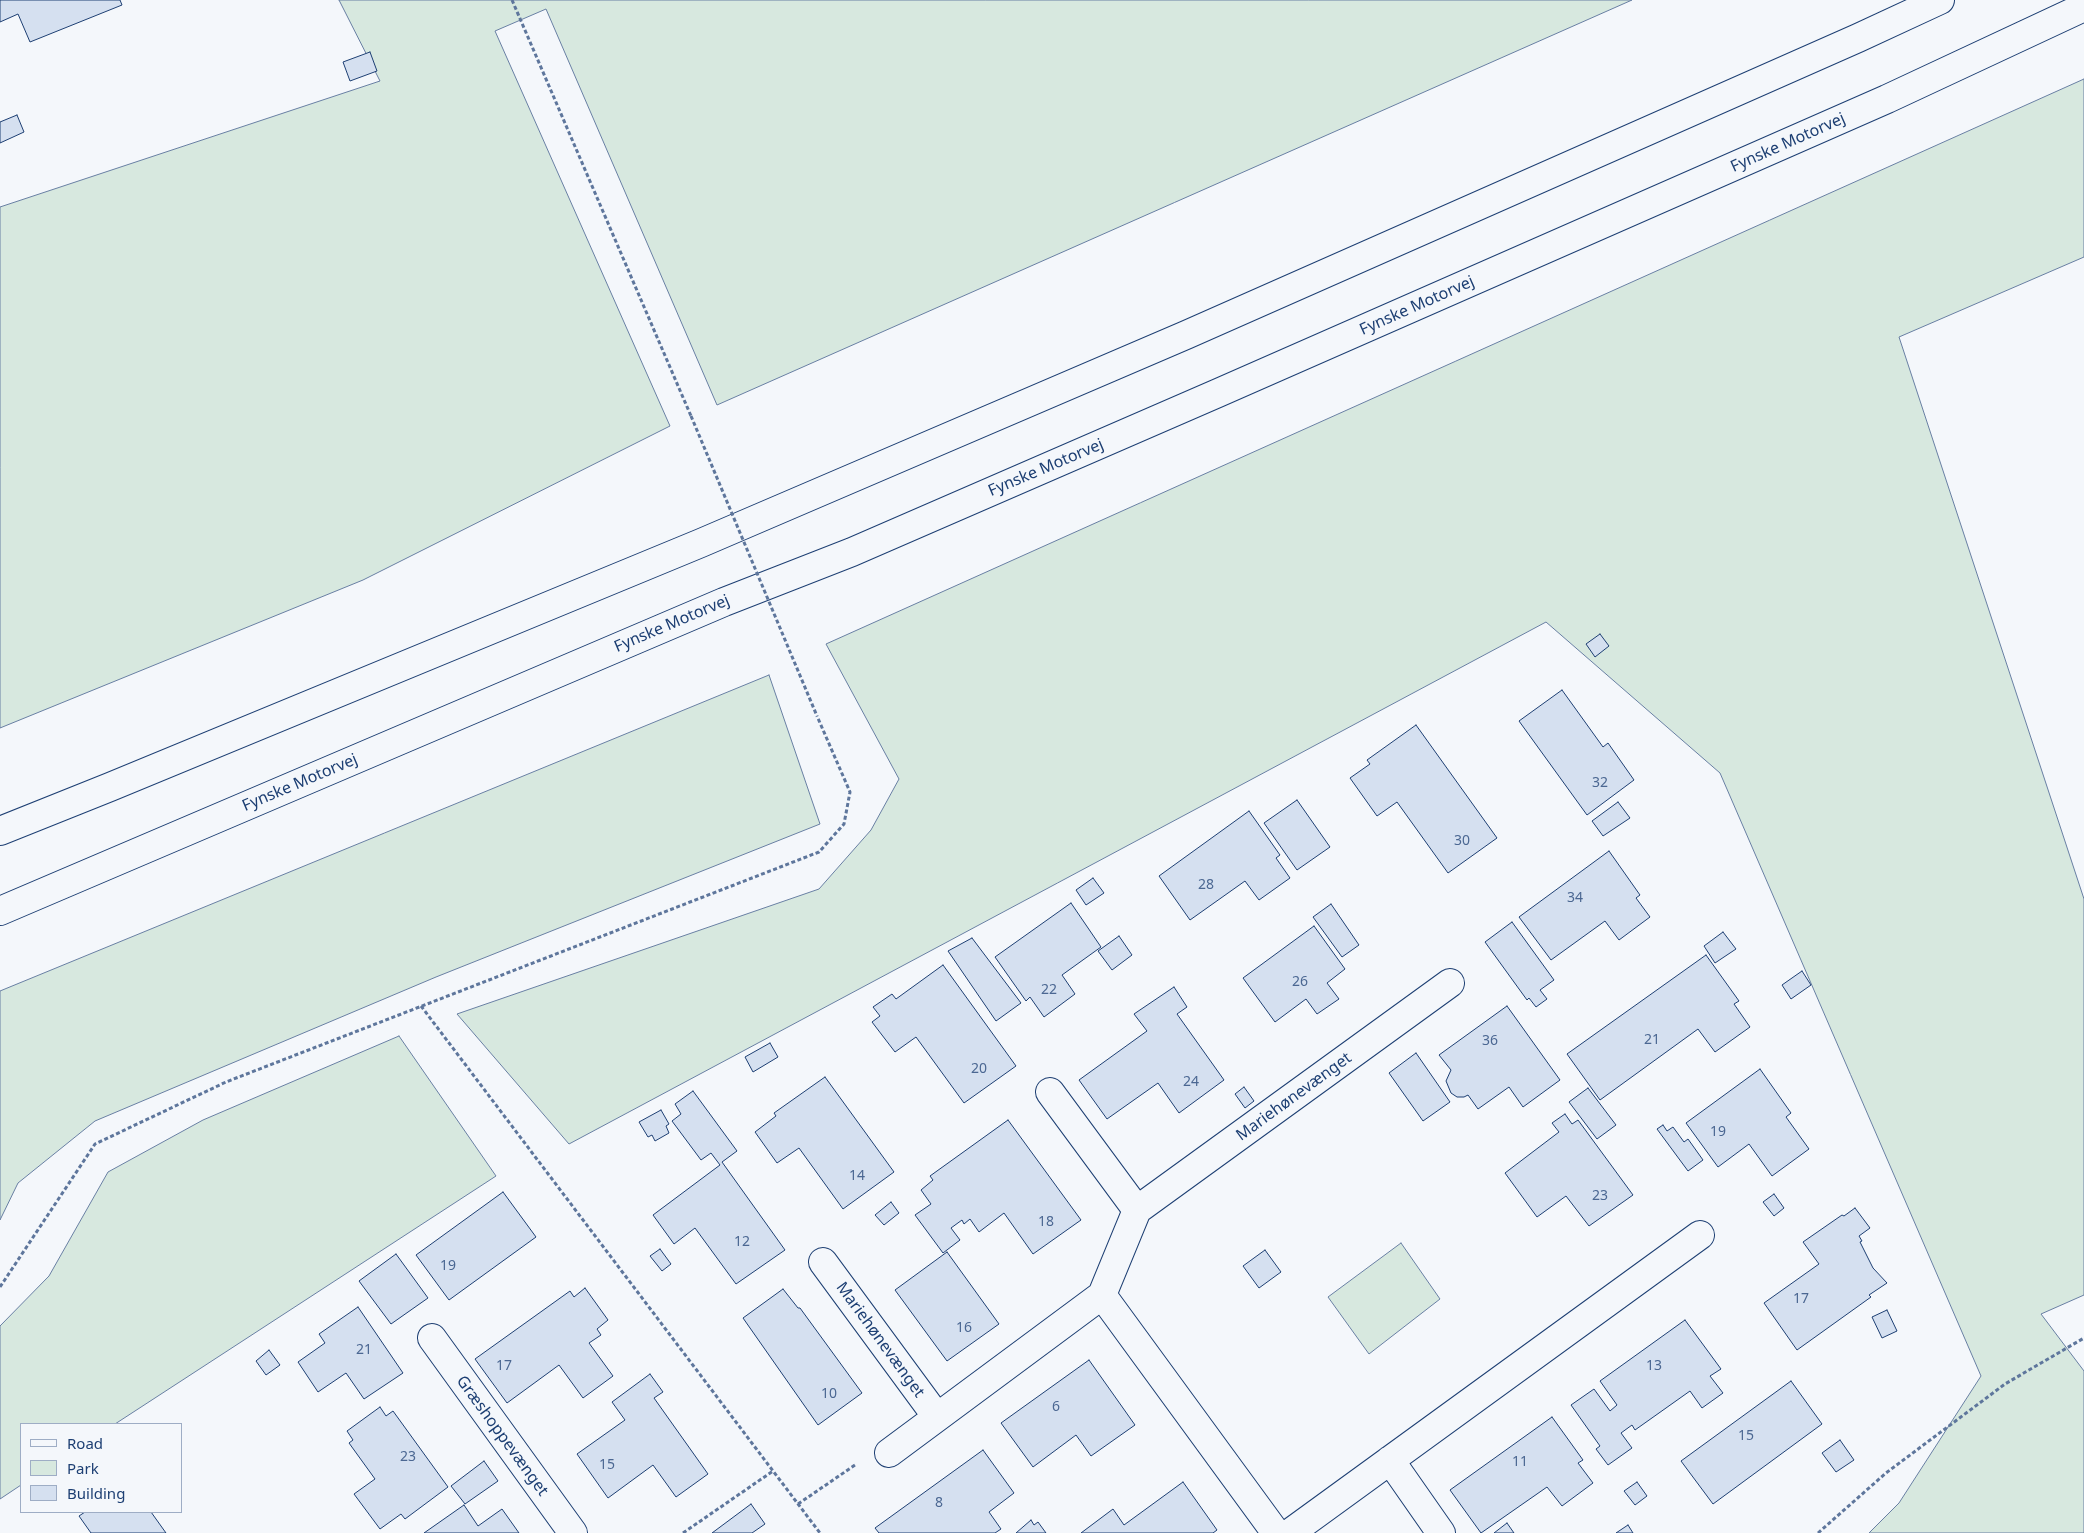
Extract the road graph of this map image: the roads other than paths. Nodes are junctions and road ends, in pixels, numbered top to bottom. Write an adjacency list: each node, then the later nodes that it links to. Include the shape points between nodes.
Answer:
1 (1940, 0): 3 (main road, via 1177,339 701,543)
2 (2084, 7): 4 (main road, Fynske Motorvej, via 1887,99 852,552 724,602)
3 (0, 830)
4 (0, 911)
5 (1450, 983): 7 (main road, Mariehønevænget)
6 (1050, 1092): 7 (main road)
7 (1137, 1210): 10 (main road)
8 (1700, 1234): 14 (main road)
9 (823, 1262): 12 (main road, Mariehønevænget)
10 (1102, 1295): 12 (main road); 16 (main road)
11 (432, 1338): 15 (main road, Græshoppevænget)
12 (937, 1417): 13 (main road)
13 (889, 1453)
14 (1390, 1460): 17 (main road); 18 (main road)
15 (573, 1533)
16 (1276, 1533)
17 (1290, 1533)
18 (1441, 1533)

